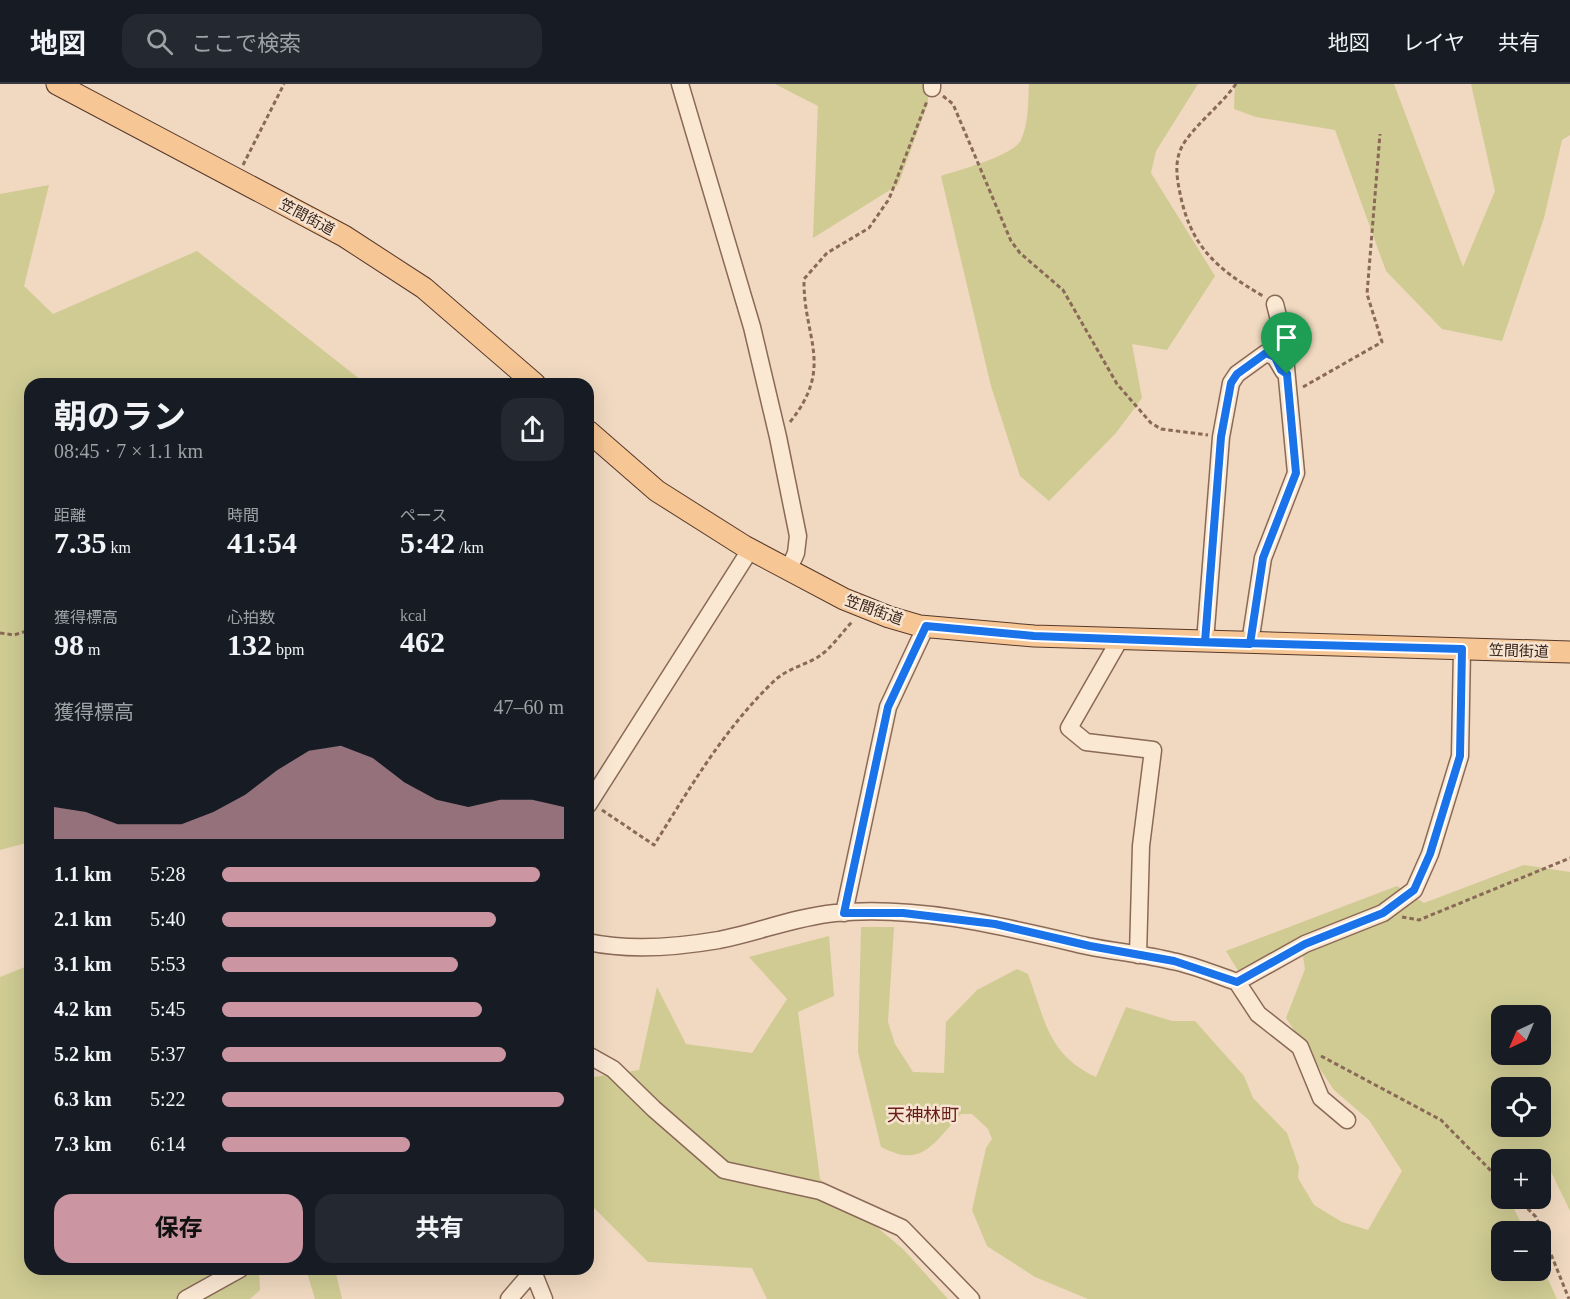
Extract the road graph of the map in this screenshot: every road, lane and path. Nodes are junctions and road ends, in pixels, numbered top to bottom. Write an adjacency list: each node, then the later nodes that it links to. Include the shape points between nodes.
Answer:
1 (57, 84): 7 (main road, 笠間街道)
2 (284, 84): 7 (path)
3 (680, 84): 13 (street, via 752,327)
4 (1236, 84): 8 (path, via 1183,144 1176,169 1186,221 1211,259 1237,281)
5 (932, 86): 13 (path, via 889,199 869,228 827,253 804,279 803,302 815,344 816,369 798,412); 14 (path, via 953,104 1011,241 1063,290 1117,384 1161,429)
6 (1380, 134): 11 (path, via 1367,294 1382,342)
7 (236, 179): 10 (main road, 笠間街道, via 386,262 424,288)
8 (1275, 303): 9 (street)
9 (1287, 374): 11 (street); 14 (street, via 1275,357 1266,353 1237,374 1231,383)
10 (528, 378)
11 (1289, 395): 23 (street, via 1296,473 1263,558)
12 (594, 436): 15 (main road, 笠間街道, via 657,491)
13 (778, 437): 16 (street, via 798,536)
14 (1221, 437): 22 (street)
15 (750, 550): 16 (main road, 笠間街道); 26 (street)
16 (788, 571): 17 (main road, 笠間街道)
17 (865, 609): 18 (main road, 笠間街道); 27 (path, via 818,657 775,680 740,718 717,745 654,845)
18 (926, 626): 21 (main road, 笠間街道); 29 (street, via 888,707)
19 (24, 632): 20 (path)
20 (0, 633)
21 (1120, 639): 22 (main road, 笠間街道); 32 (street, via 1069,728 1086,742 1153,750 1141,846)
22 (1205, 642): 23 (main road, 笠間街道)
23 (1250, 644): 24 (main road, 笠間街道)
24 (1462, 649): 25 (main road, 笠間街道); 30 (street, via 1460,756 1430,854 1414,890)
25 (1570, 652)
26 (594, 795)
27 (594, 806)
28 (1570, 858): 30 (path, via 1419,920)
29 (844, 913): 31 (street, via 788,920 721,939 673,946); 32 (street, via 903,913 995,924)
30 (1383, 913): 33 (street, via 1305,944)
31 (594, 943)
32 (1138, 955): 33 (street, via 1174,961)
33 (1237, 982): 34 (street, via 1258,1014)
34 (1300, 1047): 36 (street, via 1321,1098); 37 (path, via 1441,1120)
35 (594, 1058): 45 (street, via 613,1069 724,1170 820,1191 902,1228)
36 (1347, 1120)
37 (1491, 1171)
38 (1528, 1209): 46 (path, via 1536,1217)
39 (229, 1275): 42 (street)
40 (529, 1275): 43 (street)
41 (535, 1275): 44 (street)
42 (186, 1299)
43 (509, 1299)
44 (544, 1299)
45 (971, 1299)
46 (1569, 1299)

